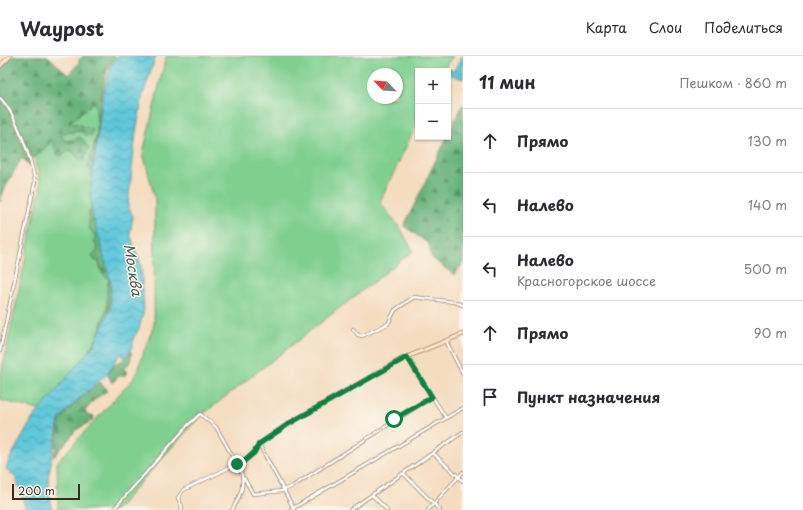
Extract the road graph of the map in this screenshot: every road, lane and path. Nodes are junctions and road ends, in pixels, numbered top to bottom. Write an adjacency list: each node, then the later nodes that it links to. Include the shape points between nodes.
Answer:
1 (10, 56): 2 (street)
2 (0, 66)
3 (0, 98): 8 (street, via 19,131 35,182)
4 (463, 305): 5 (street, via 414,297 395,310 388,324 362,336)
5 (353, 329)
6 (463, 334): 7 (street)
7 (446, 340): 9 (street); 10 (street)
8 (0, 351)
9 (407, 357): 11 (street); 15 (street, via 297,419)
10 (463, 374)
11 (432, 397): 13 (street); 24 (street, via 408,410 321,469)
12 (463, 408): 13 (street)
13 (446, 418): 27 (street)
14 (463, 432): 17 (street)
15 (259, 444): 16 (street); 18 (street, via 254,453); 24 (street)
16 (255, 447)
17 (433, 453): 20 (street); 21 (street)
18 (237, 464): 22 (street); 28 (street, via 216,427 200,414); 29 (street, via 183,490 178,498)
19 (463, 472): 21 (street)
20 (403, 473): 25 (street); 26 (street)
21 (458, 477): 23 (street); 26 (street)
22 (244, 478): 24 (street, via 253,494); 30 (street)
23 (463, 481)
24 (283, 490): 27 (street)
25 (372, 495): 32 (street); 33 (street)
26 (434, 504): 34 (street); 35 (street)
27 (294, 509): 31 (street)
28 (113, 510)
29 (181, 510)
30 (232, 510)
31 (290, 510)
32 (350, 510)
33 (387, 510)
34 (428, 510)
35 (440, 510)

